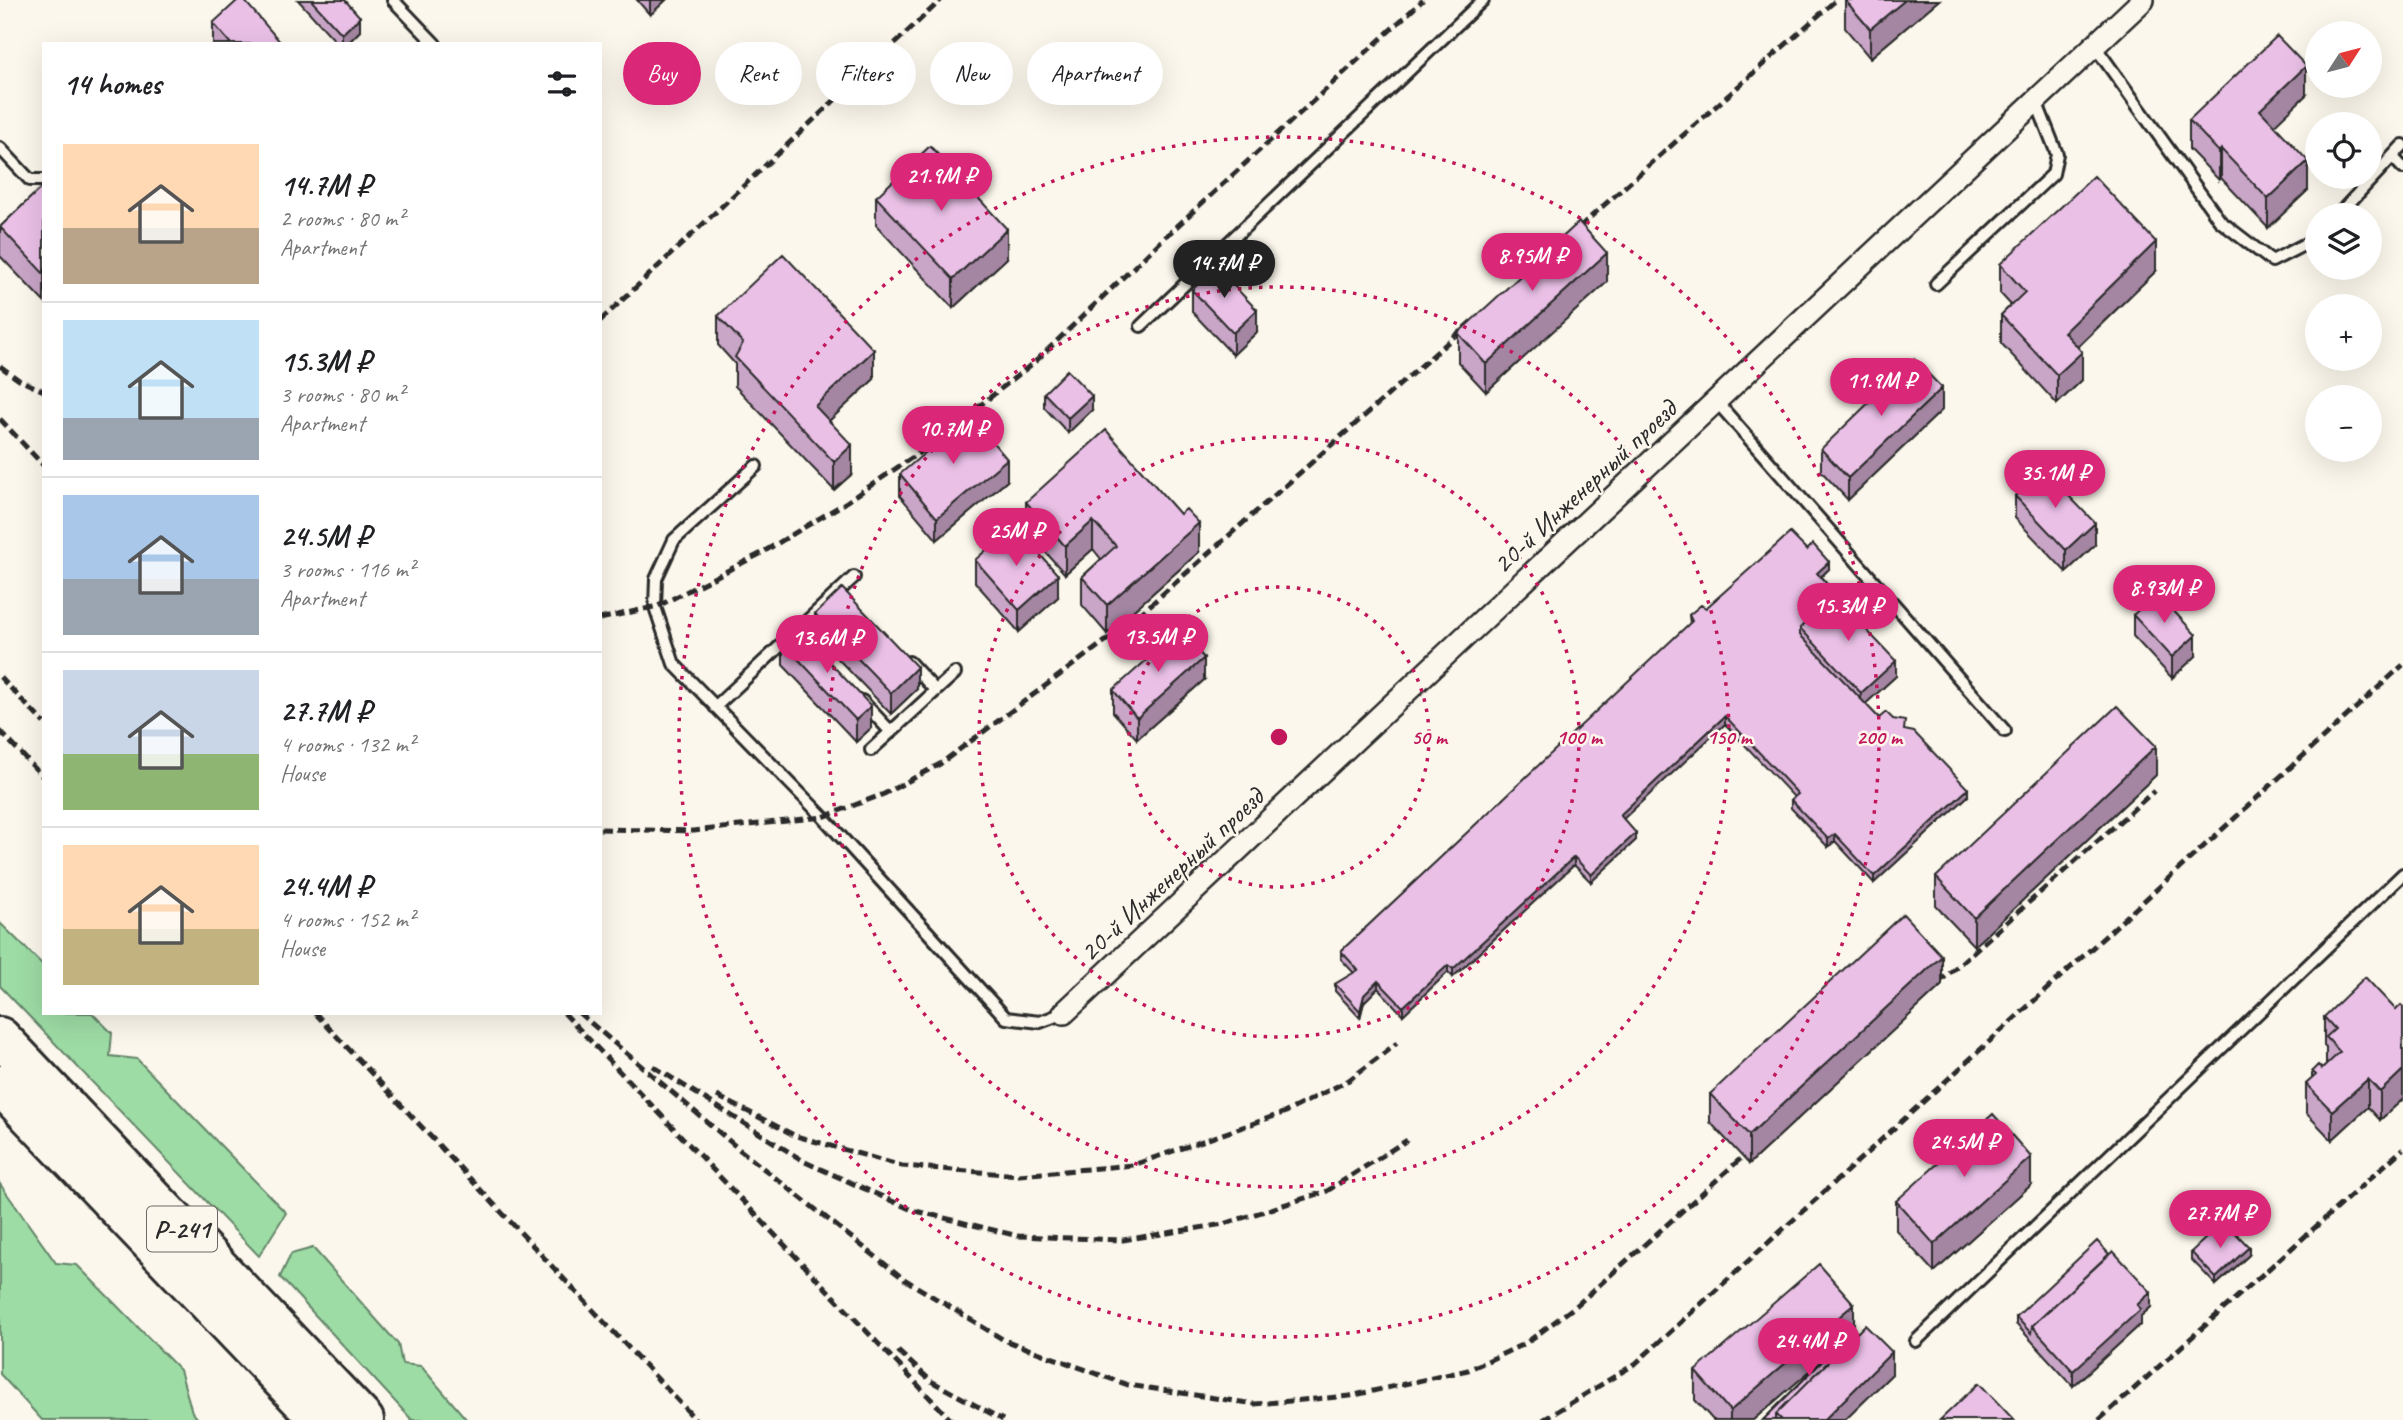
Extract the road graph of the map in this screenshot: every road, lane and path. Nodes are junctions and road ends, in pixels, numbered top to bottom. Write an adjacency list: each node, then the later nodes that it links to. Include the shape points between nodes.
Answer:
1 (393, 0): 4 (lane)
2 (1483, 0): 15 (lane)
3 (2143, 0): 5 (street, 20-й Инженерный проезд)
4 (433, 42)
5 (2094, 45): 6 (street, 20-й Инженерный проезд); 13 (lane, via 2220,221 2273,261)
6 (2036, 101): 14 (lane, via 2057,154 2053,174); 16 (street, 20-й Инженерный проезд)
7 (2403, 145): 9 (lane)
8 (0, 148): 11 (lane, via 30,180)
9 (2393, 157): 10 (lane); 12 (lane)
10 (2403, 168)
11 (42, 180)
12 (2349, 203)
13 (2305, 244)
14 (1936, 284)
15 (1141, 326)
16 (1716, 401): 28 (lane); 32 (street, 20-й Инженерный проезд)
17 (756, 466): 27 (lane, via 674,540 656,579 655,607 674,664)
18 (854, 577): 19 (lane)
19 (841, 589): 20 (lane); 21 (lane)
20 (850, 600)
21 (797, 630): 22 (lane); 27 (lane)
22 (806, 641)
23 (898, 650): 26 (lane)
24 (955, 673): 26 (lane)
25 (853, 691): 29 (lane)
26 (936, 691): 29 (lane)
27 (715, 707): 32 (lane, via 823,817 1006,1018 1040,1022)
28 (2004, 731)
29 (891, 732): 30 (lane)
30 (871, 750)
31 (2403, 874): 35 (lane)
32 (1064, 1013)
33 (0, 1037): 37 (highway, Р-241)
34 (0, 1085): 36 (highway, Р-241)
35 (1916, 1341)
36 (320, 1420)
37 (364, 1420)

